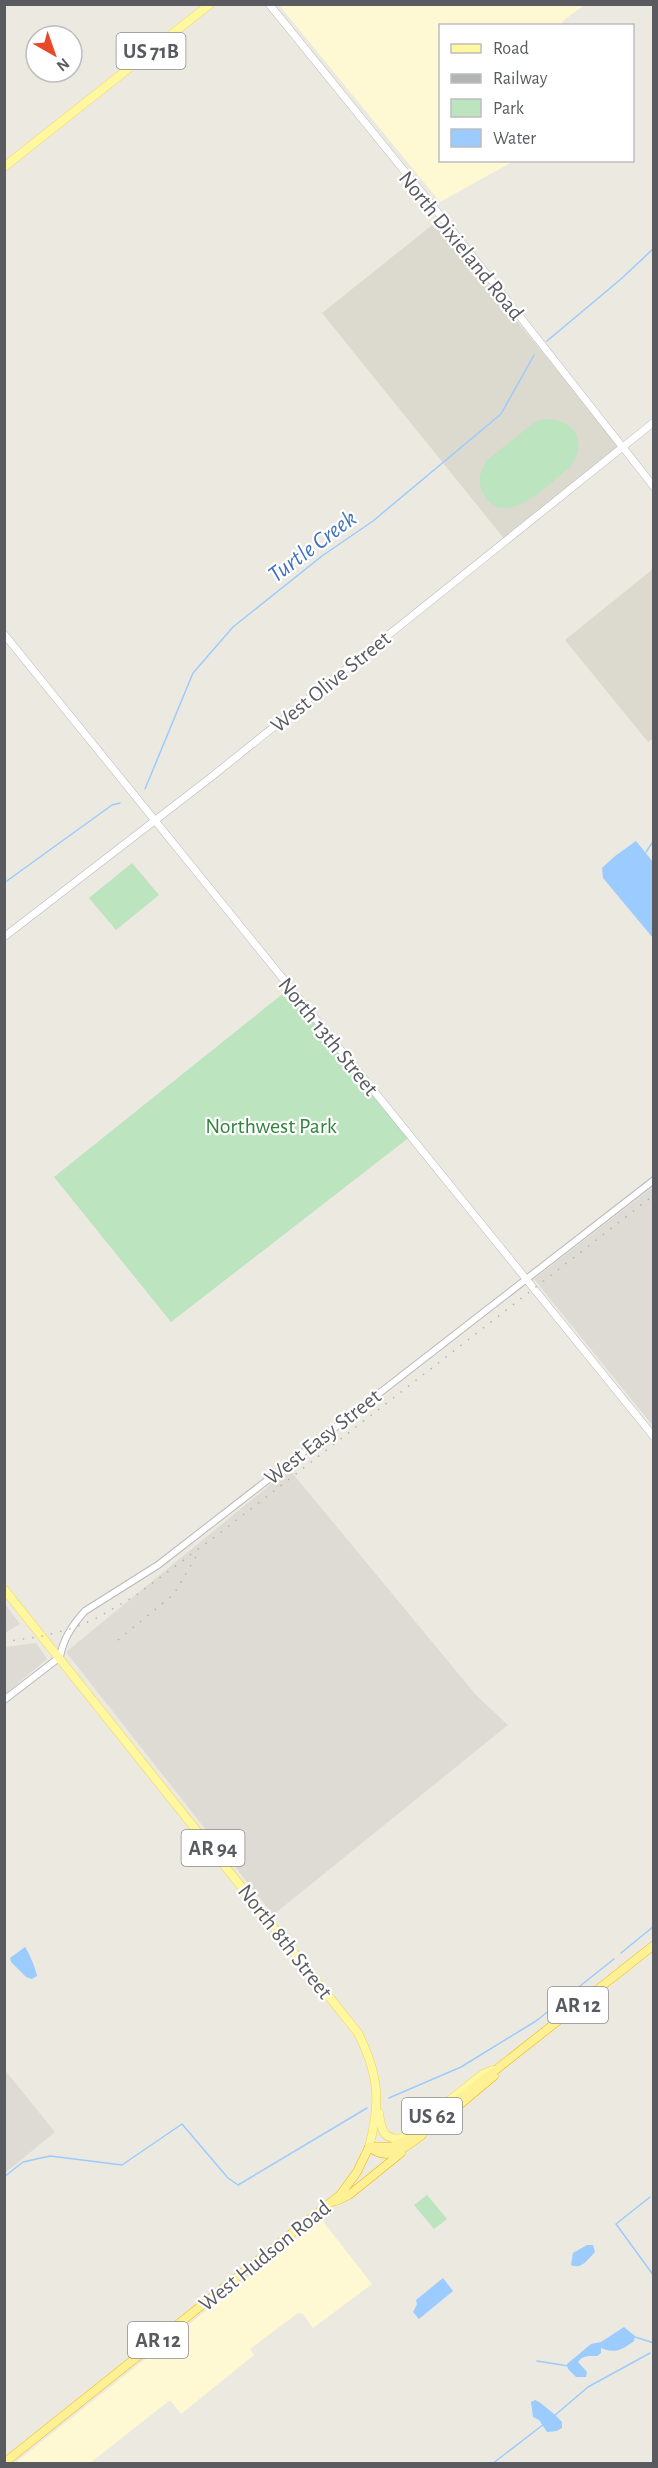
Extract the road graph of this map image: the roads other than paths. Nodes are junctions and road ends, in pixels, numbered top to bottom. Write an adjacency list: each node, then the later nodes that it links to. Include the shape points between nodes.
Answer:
1 (210, 4): 3 (main road, US 71B)
2 (269, 4): 5 (main road, North Dixieland Road)
3 (4, 167)
4 (654, 422): 5 (main road, West Olive Street)
5 (621, 448): 6 (main road, North Dixieland Road); 8 (main road, West Olive Street)
6 (654, 487)
7 (4, 634): 8 (main road, North 13th Street)
8 (155, 821): 9 (main road, West Olive Street); 11 (main road, North 13th Street)
9 (4, 937)
10 (654, 1180): 11 (street, West Easy Street)
11 (526, 1279): 12 (main road, North 13th Street); 14 (street, West Easy Street, via 158,1565 85,1611 62,1643)
12 (654, 1437)
13 (4, 1589): 14 (main road, North 8th Street / AR 94)
14 (60, 1657): 15 (street); 18 (main road, North 8th Street / AR 94, via 358,2032 369,2054)
15 (4, 1700)
16 (654, 1945): 17 (highway, AR 12)
17 (502, 2066): 18 (main road, US 62, via 483,2074 402,2138 386,2136 381,2130); 19 (highway, US 62, via 406,2140 391,2147); 20 (highway, US 62, via 491,2080)
18 (378, 2106): 19 (main road, North 8th Street / AR 94)
19 (369, 2147): 20 (highway, via 386,2156); 21 (highway, West Hudson Road / AR 12, via 349,2184)
20 (403, 2150): 21 (highway, AR 12, via 349,2195)
21 (327, 2206): 22 (highway, West Hudson Road / AR 12)
22 (4, 2463)

